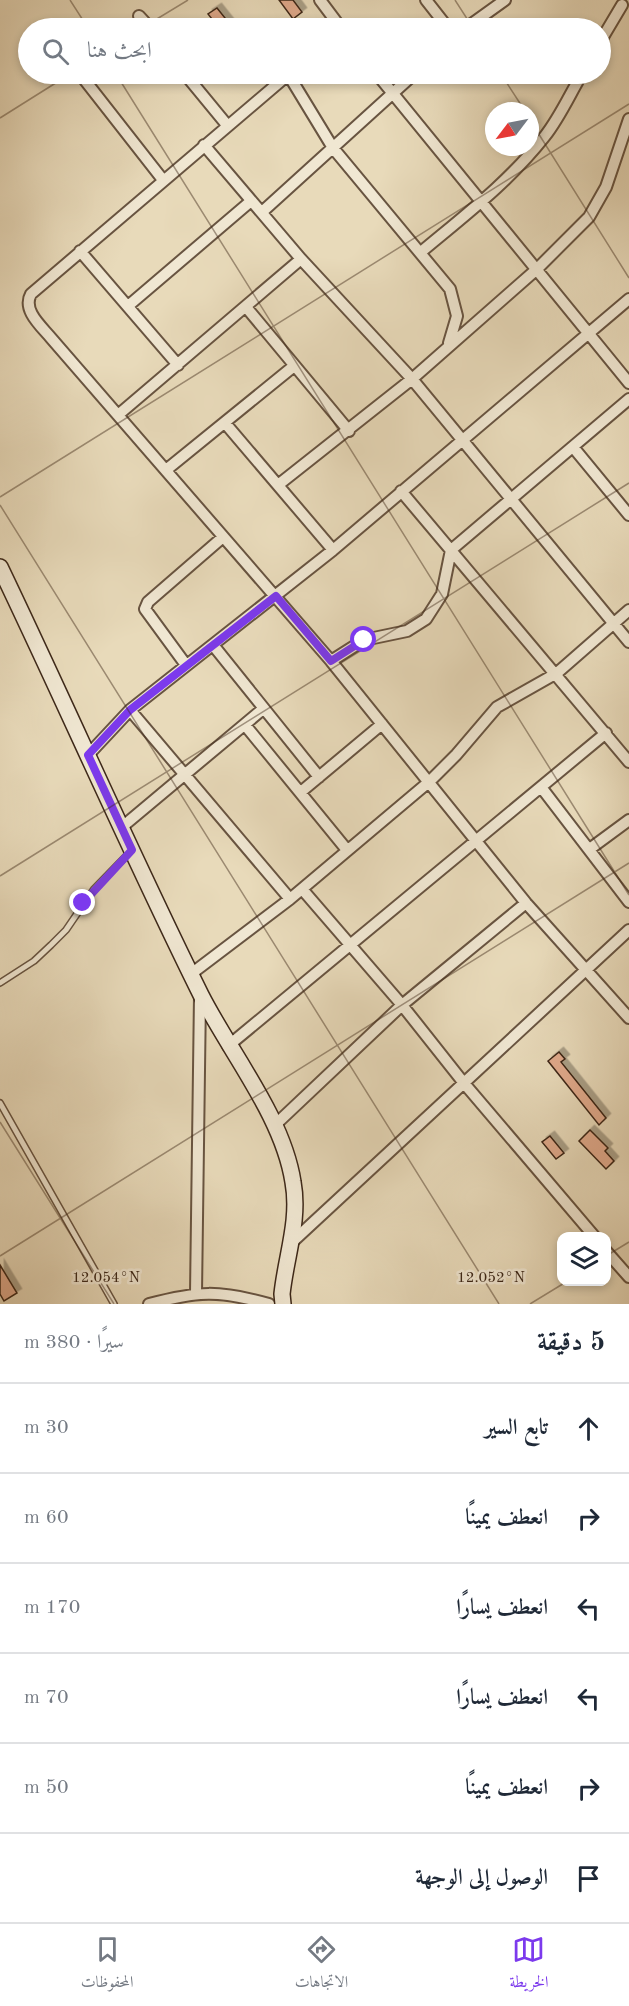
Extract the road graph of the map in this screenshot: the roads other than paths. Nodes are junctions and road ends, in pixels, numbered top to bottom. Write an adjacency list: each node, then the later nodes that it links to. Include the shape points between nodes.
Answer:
1 (320, 0): 6 (street)
2 (426, 0): 7 (street)
3 (505, 0): 8 (street)
4 (620, 2): 5 (street); 9 (street)
5 (629, 14)
6 (334, 18)
7 (440, 18)
8 (480, 18)
9 (611, 20)
10 (88, 84): 22 (street)
11 (193, 84): 19 (street)
12 (276, 84): 19 (street)
13 (294, 84): 21 (street)
14 (385, 84): 17 (street)
15 (402, 84): 17 (street)
16 (576, 84): 24 (street, via 546,135)
17 (392, 93): 21 (street); 24 (street)
18 (629, 119): 29 (street, via 599,202)
19 (226, 125): 20 (street)
20 (204, 145): 22 (street); 23 (street)
21 (333, 148): 25 (street); 27 (street)
22 (163, 180): 26 (street)
23 (251, 201): 25 (street); 31 (street)
24 (481, 202): 27 (street); 29 (street)
25 (262, 212): 28 (street)
26 (80, 251): 31 (street); 40 (street, via 31,294 28,307)
27 (421, 252): 34 (street, via 450,289 454,303 455,328)
28 (301, 259): 32 (street); 37 (street)
29 (537, 269): 33 (street); 34 (street)
30 (629, 298): 33 (street)
31 (129, 306): 35 (street)
32 (246, 307): 35 (street); 36 (street)
33 (589, 333): 38 (street); 43 (street)
34 (447, 346): 37 (street)
35 (178, 365): 40 (street)
36 (294, 366): 41 (street); 42 (street)
37 (412, 379): 42 (street); 43 (street)
38 (629, 383)
39 (629, 399): 44 (street)
40 (118, 415): 45 (street)
41 (225, 423): 45 (street); 46 (street)
42 (349, 431): 46 (street)
43 (461, 440): 47 (street); 48 (street)
44 (573, 447): 48 (street); 49 (street)
45 (165, 471): 50 (street)
46 (278, 485): 51 (street)
47 (401, 491): 51 (street); 52 (street)
48 (509, 500): 52 (street); 56 (street)
49 (629, 515)
50 (223, 537): 54 (street); 60 (street, via 148,602 145,609)
51 (333, 550): 54 (street)
52 (451, 550): 59 (street, via 442,594 426,619 407,631 364,640); 61 (street)
53 (0, 567): 67 (main road)
54 (276, 596): 58 (street); 59 (street)
55 (629, 610): 56 (street)
56 (613, 623): 57 (street); 61 (street)
57 (629, 642)
58 (213, 645): 60 (street); 62 (street)
59 (331, 661): 64 (street)
60 (186, 665): 63 (street)
61 (557, 673): 66 (street); 71 (street, via 497,707)
62 (262, 709): 65 (street); 70 (street)
63 (130, 710): 67 (street); 69 (street)
64 (382, 724): 70 (street); 71 (street)
65 (245, 725): 69 (street); 73 (street)
66 (606, 733): 68 (street); 72 (street)
67 (88, 755): 75 (main road)
68 (629, 762)
69 (183, 773): 75 (street); 81 (street)
70 (319, 777): 73 (street)
71 (430, 781): 76 (street); 79 (street)
72 (541, 787): 76 (street); 77 (street)
73 (302, 791): 79 (street)
74 (629, 820): 77 (street)
75 (122, 826): 78 (main road)
76 (475, 841): 83 (street); 85 (street)
77 (591, 848): 82 (street)
78 (132, 850): 87 (main road); 88 (lane, via 94,890 66,930 34,961)
79 (347, 850): 80 (street)
80 (302, 889): 81 (street); 85 (street)
81 (290, 899): 87 (street)
82 (629, 902)
83 (526, 903): 86 (street); 90 (street)
84 (629, 930): 86 (street)
85 (349, 945): 90 (street); 92 (street)
86 (586, 969): 91 (street); 93 (street)
87 (191, 974): 89 (main road)
88 (0, 983)
89 (200, 992): 92 (main road); 100 (street)
90 (402, 1005): 93 (street); 95 (street)
91 (629, 1018)
92 (228, 1046): 95 (main road)
93 (463, 1082): 96 (street); 97 (street)
94 (0, 1103): 101 (lane)
95 (274, 1125): 97 (main road, via 293,1182 295,1223)
96 (591, 1232)
97 (290, 1245): 104 (main road)
98 (611, 1257): 99 (street)
99 (629, 1277)
100 (196, 1293): 102 (street); 103 (street, via 228,1294)
101 (114, 1304)
102 (149, 1304)
103 (268, 1304)
104 (283, 1304)

